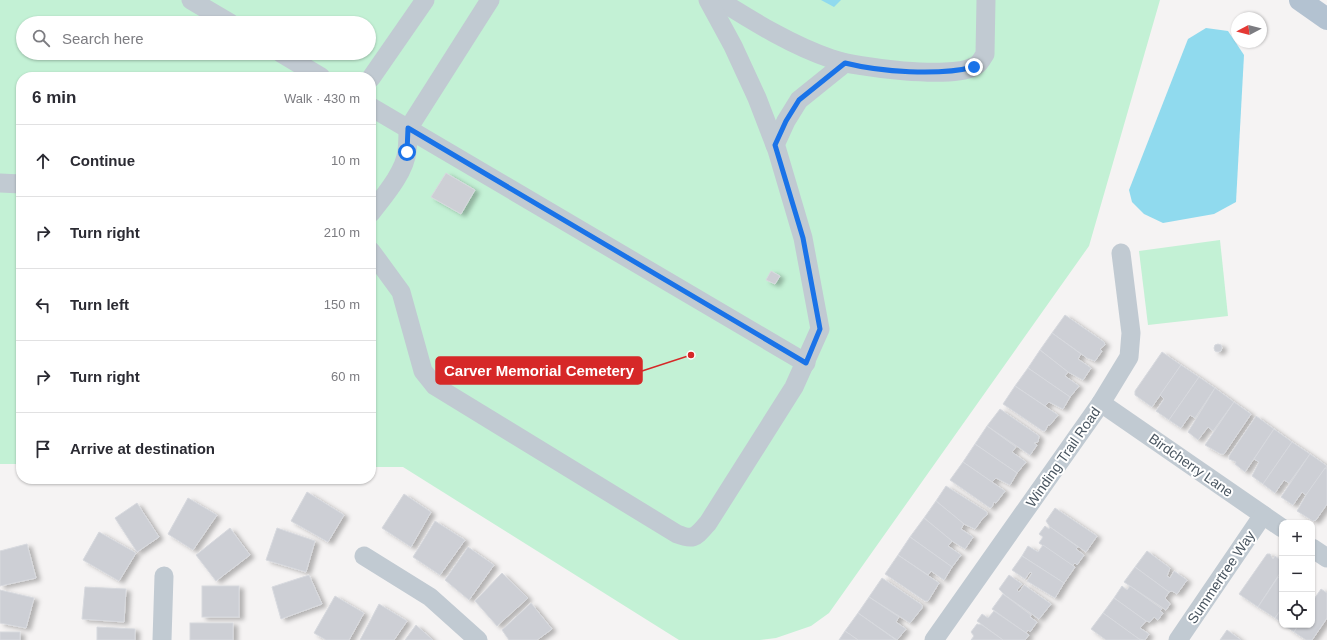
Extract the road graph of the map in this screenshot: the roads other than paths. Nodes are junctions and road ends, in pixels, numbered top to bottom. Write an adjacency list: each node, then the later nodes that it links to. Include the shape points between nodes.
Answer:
1 (191, 0): 8 (street)
2 (425, 0): 14 (street)
3 (490, 0): 16 (street)
4 (708, 0): 17 (street, via 745,72)
5 (719, 0): 12 (street, via 803,47)
6 (986, 0): 12 (street, via 986,54 974,67 933,72 863,67)
7 (1300, 0): 10 (main road)
8 (208, 5): 9 (street)
9 (221, 16)
10 (1327, 19)
11 (293, 60): 13 (street)
12 (845, 63): 17 (street, via 799,100)
13 (313, 72)
14 (375, 72)
15 (376, 110): 16 (street)
16 (408, 128): 20 (street, via 407,152 400,171); 23 (street)
17 (775, 145): 23 (street, via 803,238 820,329)
18 (0, 183): 19 (street)
19 (16, 184)
20 (376, 207)
21 (1121, 253): 24 (street, Winding Trail Road, via 1131,333 1130,357)
22 (376, 258): 23 (street, via 401,292 423,371 434,386 677,534 688,538 697,536 708,523 794,387)
23 (806, 363)
24 (1101, 403): 25 (street, Birdcherry Lane); 33 (street, Winding Trail Road)
25 (1263, 515): 26 (street, Birdcherry Lane); 34 (street, Summertree Way)
26 (1279, 526)
27 (1315, 550): 29 (street)
28 (364, 556): 32 (street, via 430,597)
29 (1327, 558)
30 (164, 576): 31 (street)
31 (162, 640)
32 (478, 640)
33 (934, 640)
34 (1178, 640)

